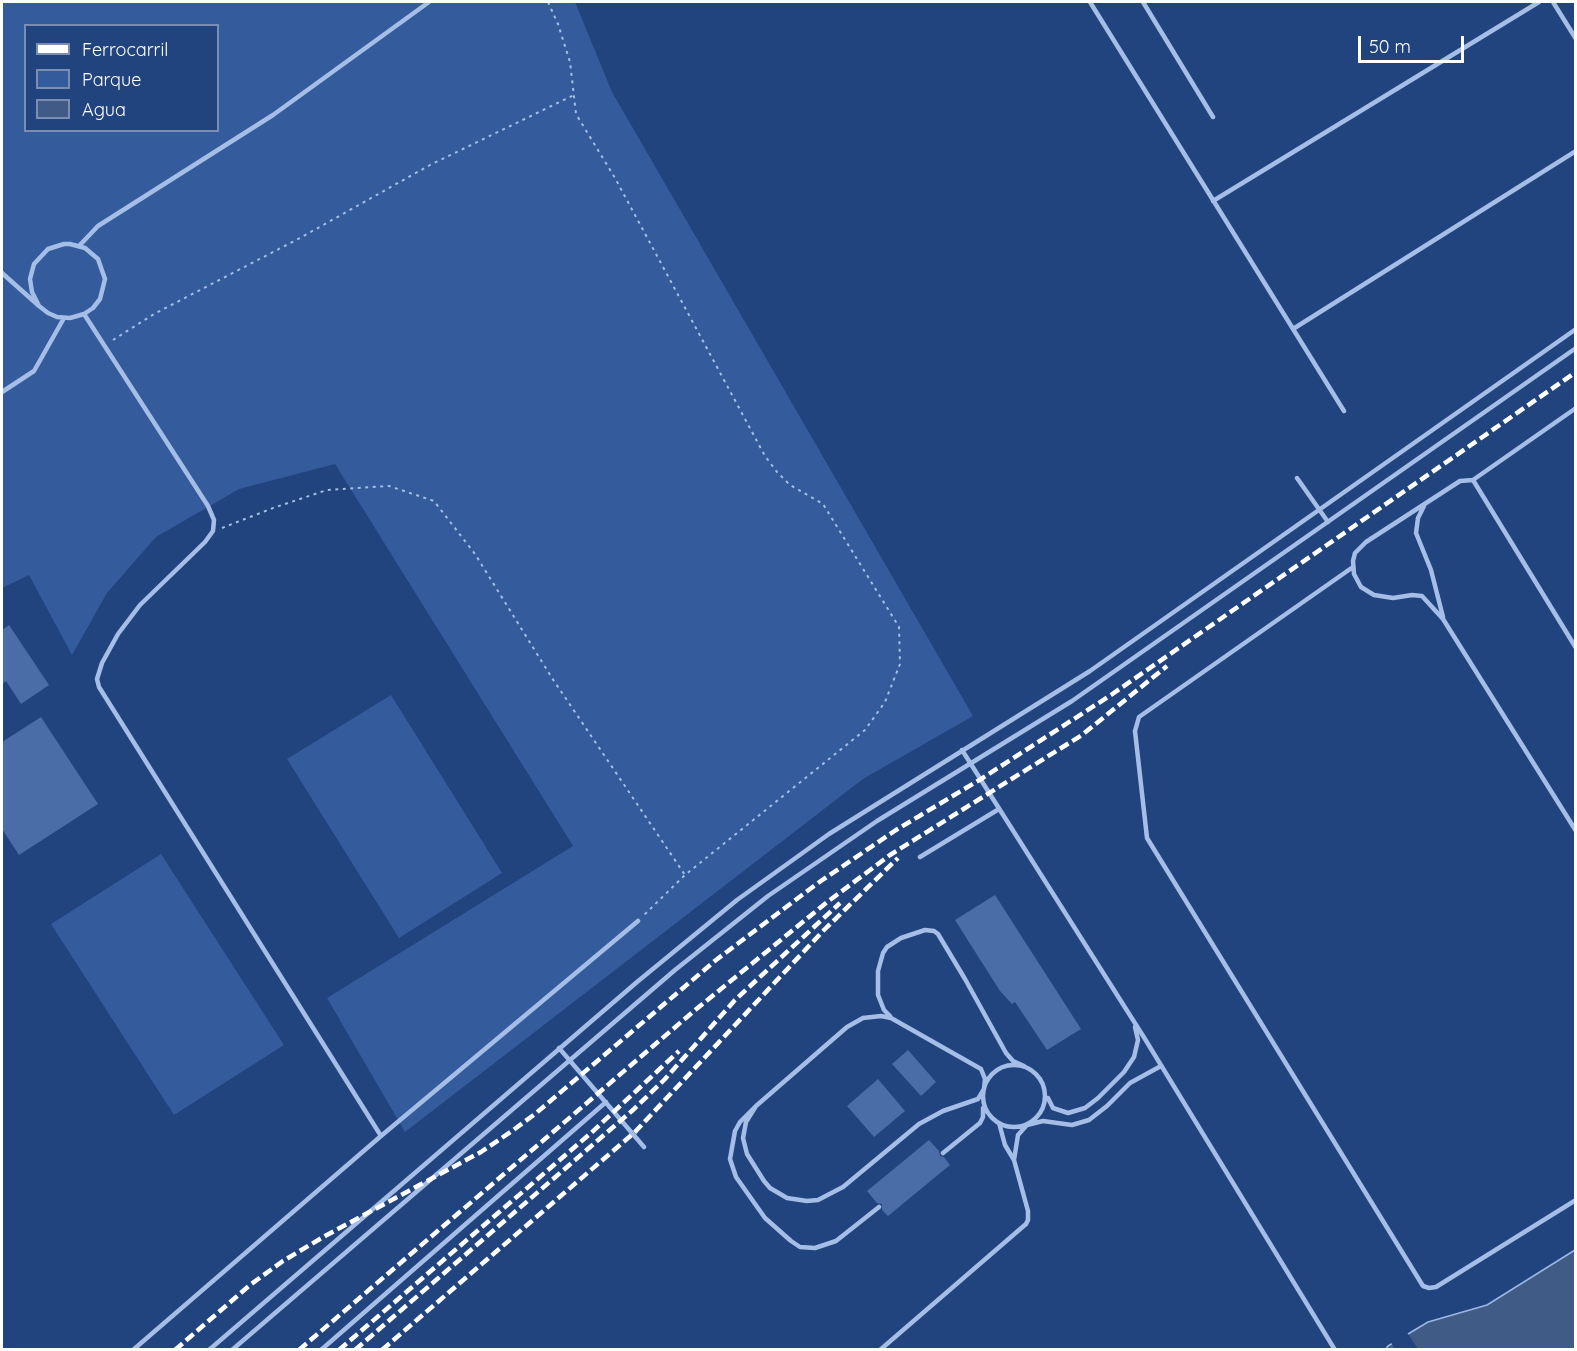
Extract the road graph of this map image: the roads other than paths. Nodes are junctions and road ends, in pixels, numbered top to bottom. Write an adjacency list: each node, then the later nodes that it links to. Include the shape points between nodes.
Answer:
1 (429, 2): 10 (lane, via 273,115 98,226)
2 (1090, 2): 9 (lane)
3 (1143, 2): 7 (lane)
4 (1539, 2): 9 (lane)
5 (1553, 2): 6 (lane)
6 (1575, 39)
7 (1213, 117)
8 (1575, 151): 15 (lane)
9 (1213, 201): 15 (lane)
10 (79, 246): 12 (lane, via 53,246 40,255 30,279); 13 (lane, via 98,259 105,279 100,299)
11 (2, 273): 12 (lane)
12 (39, 306): 14 (lane)
13 (84, 314): 14 (lane); 48 (lane, via 214,520 213,531 205,542 140,605 118,634 102,663 97,678 99,687)
14 (64, 318): 18 (lane, via 34,371)
15 (1293, 329): 20 (lane)
16 (1575, 329): 24 (lane)
17 (1575, 348): 25 (lane)
18 (2, 392)
19 (1575, 408): 22 (lane)
20 (1344, 411)
21 (1297, 478): 24 (lane)
22 (1473, 480): 23 (lane, via 1460,481); 28 (lane)
23 (1426, 503): 26 (lane, via 1359,548); 27 (lane, via 1416,533 1431,570)
24 (1319, 509): 25 (lane); 29 (lane, via 1089,670)
25 (1328, 522): 30 (lane, via 1072,701)
26 (1353, 567): 27 (lane, via 1356,580 1366,592 1383,597 1422,596); 52 (lane, via 1139,717 1136,730 1147,838 1423,1286 1436,1287)
27 (1443, 618): 32 (lane)
28 (1575, 648)
29 (962, 750): 30 (lane); 37 (lane, via 829,834 746,894)
30 (971, 763): 31 (lane); 38 (lane, via 768,896)
31 (999, 809): 33 (lane); 36 (lane)
32 (1575, 831)
33 (920, 857)
34 (638, 921): 48 (lane)
35 (891, 1018): 39 (lane, via 878,996 878,970 883,953 901,938 924,930 934,931 1006,1053); 41 (lane, via 976,1065 984,1074); 45 (lane, via 873,1016 854,1022)
36 (1132, 1019): 40 (lane); 42 (lane, via 1138,1040 1134,1057 1098,1098 1078,1111 1062,1113 1050,1104)
37 (560, 1048): 38 (lane); 55 (lane)
38 (570, 1060): 44 (lane); 56 (lane)
39 (1024, 1066): 41 (lane, via 1002,1067 987,1080); 42 (lane, via 1034,1071)
40 (1161, 1066): 47 (lane, via 1130,1083 1089,1120 1072,1125 1042,1121); 59 (lane)
41 (984, 1089): 43 (lane); 45 (lane, via 975,1101 919,1124 834,1193 807,1201 787,1198 770,1188 747,1154 744,1129)
42 (1045, 1089): 47 (lane, via 1043,1110)
43 (983, 1099): 46 (lane, via 986,1109); 50 (lane, via 980,1123)
44 (606, 1102): 49 (lane); 57 (lane)
45 (756, 1106): 53 (lane, via 735,1131 730,1151 732,1169 765,1218 791,1241 807,1248 825,1246)
46 (999, 1123): 47 (lane, via 1018,1128); 51 (lane)
47 (1027, 1125): 51 (lane, via 1018,1135)
48 (381, 1136): 54 (lane)
49 (644, 1147)
50 (943, 1153)
51 (1014, 1160): 58 (lane, via 1028,1211 1026,1224)
52 (1575, 1200)
53 (879, 1207)
54 (133, 1350)
55 (209, 1350)
56 (232, 1350)
57 (321, 1350)
58 (880, 1350)
59 (1335, 1350)

